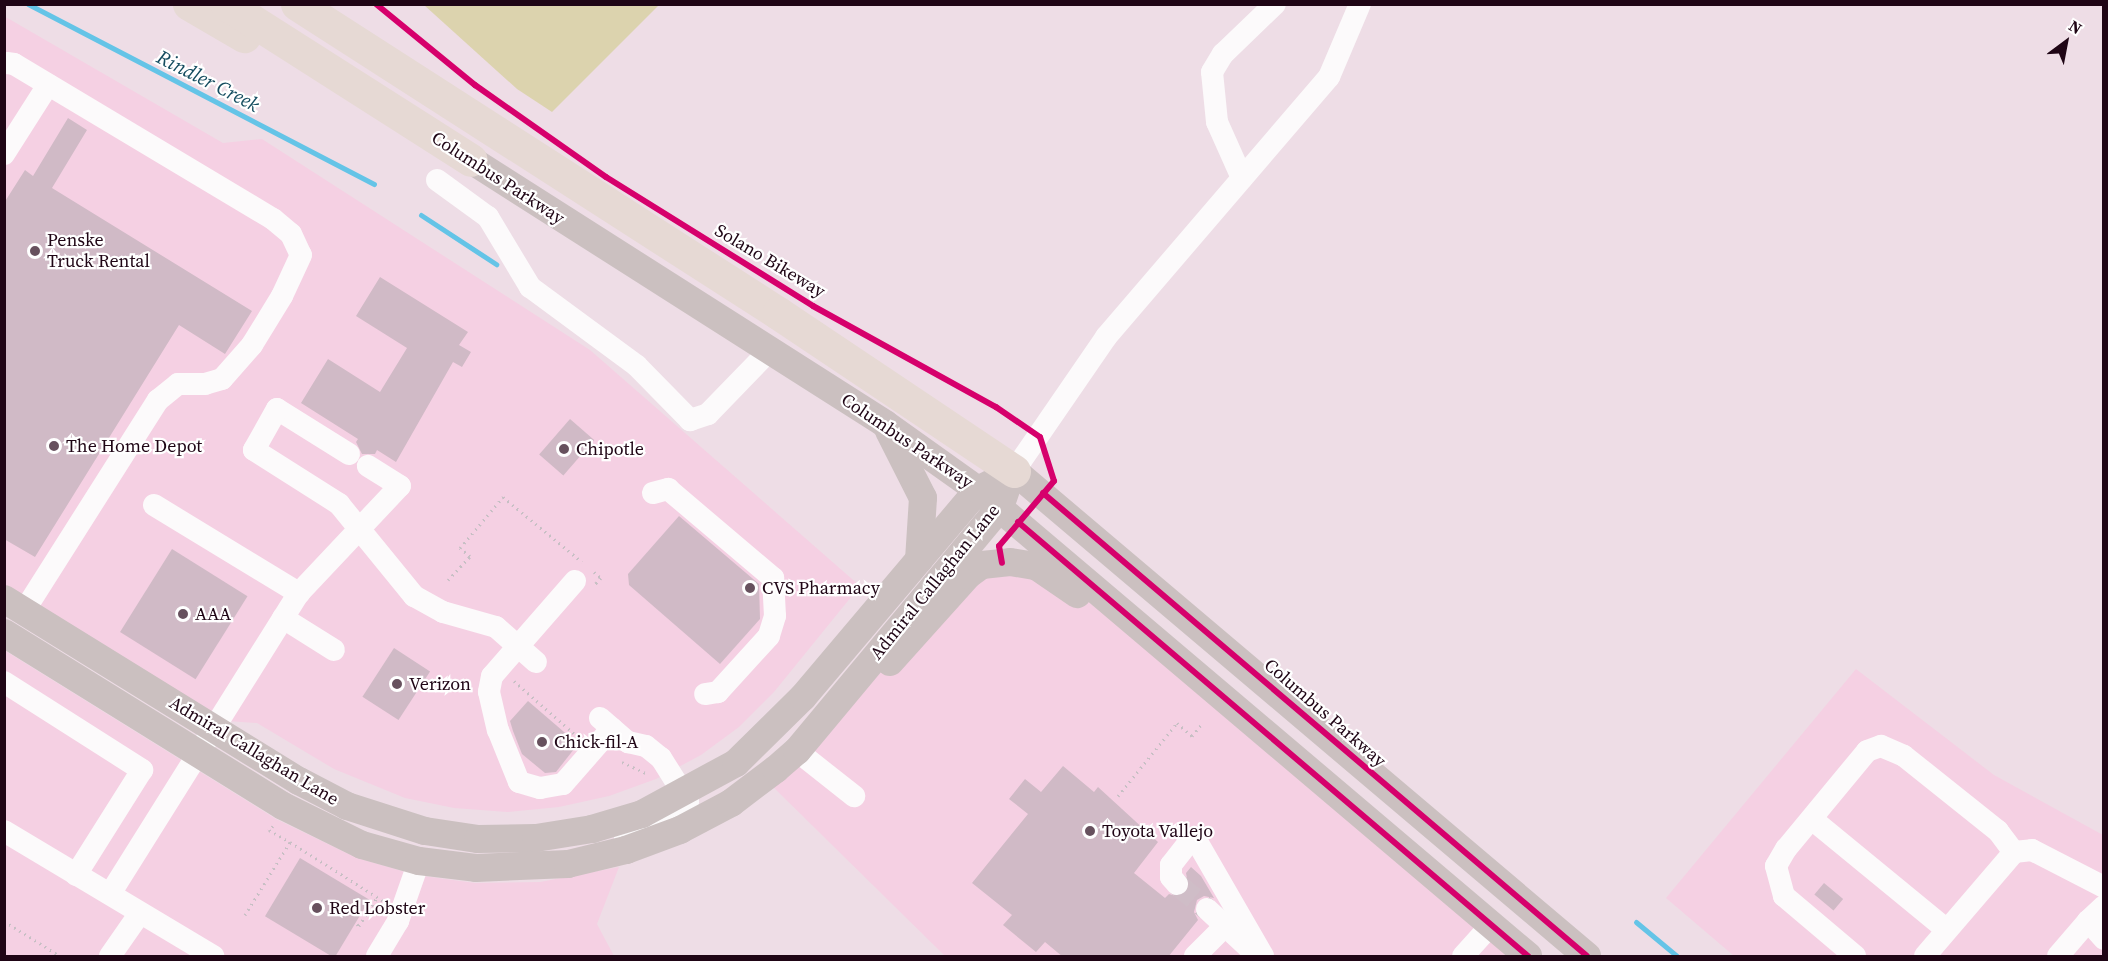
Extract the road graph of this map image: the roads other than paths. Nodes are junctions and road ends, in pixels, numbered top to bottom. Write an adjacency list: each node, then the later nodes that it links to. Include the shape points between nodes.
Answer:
1 (189, 4): 10 (highway)
2 (226, 4): 10 (highway, Columbus Parkway)
3 (297, 4): 7 (highway, Columbus Parkway)
4 (318, 4): 7 (highway)
5 (1275, 4): 13 (lane, via 1223,54 1212,72 1217,122)
6 (1360, 4): 13 (lane, via 1329,77)
7 (357, 43): 17 (highway, Columbus Parkway, via 778,313)
8 (7, 63): 9 (lane)
9 (48, 85): 11 (lane); 25 (lane, via 273,219 291,234 301,255 252,345 222,379 205,384 178,384 158,400)
10 (440, 140): 12 (highway, Columbus Parkway)
11 (4, 154)
12 (471, 160): 15 (main road, Columbus Parkway)
13 (1242, 178): 17 (lane, via 1106,337)
14 (436, 180): 15 (lane, via 488,217 530,287 637,366 690,420 708,414)
15 (770, 351): 16 (main road, Columbus Parkway)
16 (885, 424): 19 (main road, Columbus Parkway); 22 (main road, via 923,498)
17 (1014, 471): 19 (main road, Admiral Callaghan Lane); 63 (main road, Columbus Parkway)
18 (653, 493): 32 (lane, via 668,489 773,578 775,616 769,636 718,692)
19 (989, 498): 22 (main road, Admiral Callaghan Lane); 33 (main road, Columbus Parkway); 35 (main road, Admiral Callaghan Lane)
20 (154, 505): 24 (lane)
21 (359, 528): 21 (lane, via 400,486 277,410 254,450 339,504); 24 (lane); 28 (lane, via 414,596 443,612 496,627)
22 (920, 560): 37 (main road, Admiral Callaghan Lane, via 757,746 716,778)
23 (575, 581): 28 (lane)
24 (299, 593): 26 (lane)
25 (14, 605): 34 (main road, Admiral Callaghan Lane)
26 (283, 618): 29 (lane); 34 (lane)
27 (4, 633): 36 (main road, Admiral Callaghan Lane)
28 (518, 646): 30 (lane); 37 (lane, via 492,676 489,692 509,764 519,782 540,789 563,784 606,723 628,742 646,746 661,758)
29 (334, 650)
30 (537, 662)
31 (4, 682): 44 (lane, via 142,770)
32 (705, 694)
33 (1223, 698): 35 (main road, via 1036,566 982,565 968,575 910,645); 51 (main road, Columbus Parkway)
34 (215, 729): 36 (lane); 37 (main road, Admiral Callaghan Lane, via 347,806 398,825 450,836 507,839 573,832 642,814)
35 (803, 743): 38 (lane); 43 (main road, Admiral Callaghan Lane, via 731,803 680,830 626,850)
36 (200, 754): 42 (main road, Admiral Callaghan Lane, via 307,820 362,845); 47 (lane)
37 (684, 794): 43 (lane, via 688,801 684,812 588,847)
38 (854, 796)
39 (1813, 820): 41 (lane, via 1868,751 1881,746 1904,756 1998,831); 52 (lane); 64 (lane, via 1776,866 1778,881 1784,896)
40 (4, 831): 44 (lane)
41 (2014, 852): 46 (lane, via 2032,850); 52 (lane)
42 (419, 861): 43 (main road, Admiral Callaghan Lane, via 507,869); 56 (lane, via 398,921)
43 (568, 864)
44 (76, 874): 47 (lane)
45 (1177, 884): 49 (lane, via 1171,878 1171,865 1195,842)
46 (2103, 887)
47 (110, 894): 48 (lane)
48 (140, 913): 54 (lane); 55 (lane)
49 (1224, 914): 57 (lane); 58 (lane); 59 (lane)
50 (2096, 914): 53 (lane); 66 (lane)
51 (1491, 925): 60 (lane); 61 (main road, Columbus Parkway); 62 (main road, via 1499,920 1514,921)
52 (1947, 930): 65 (lane)
53 (2103, 939)
54 (110, 957)
55 (213, 957)
56 (377, 957)
57 (1195, 957)
58 (1257, 957)
59 (1263, 957)
60 (1464, 957)
61 (1528, 957)
62 (1558, 957)
63 (1587, 957)
64 (1855, 957)
65 (1925, 957)
66 (2058, 957)

